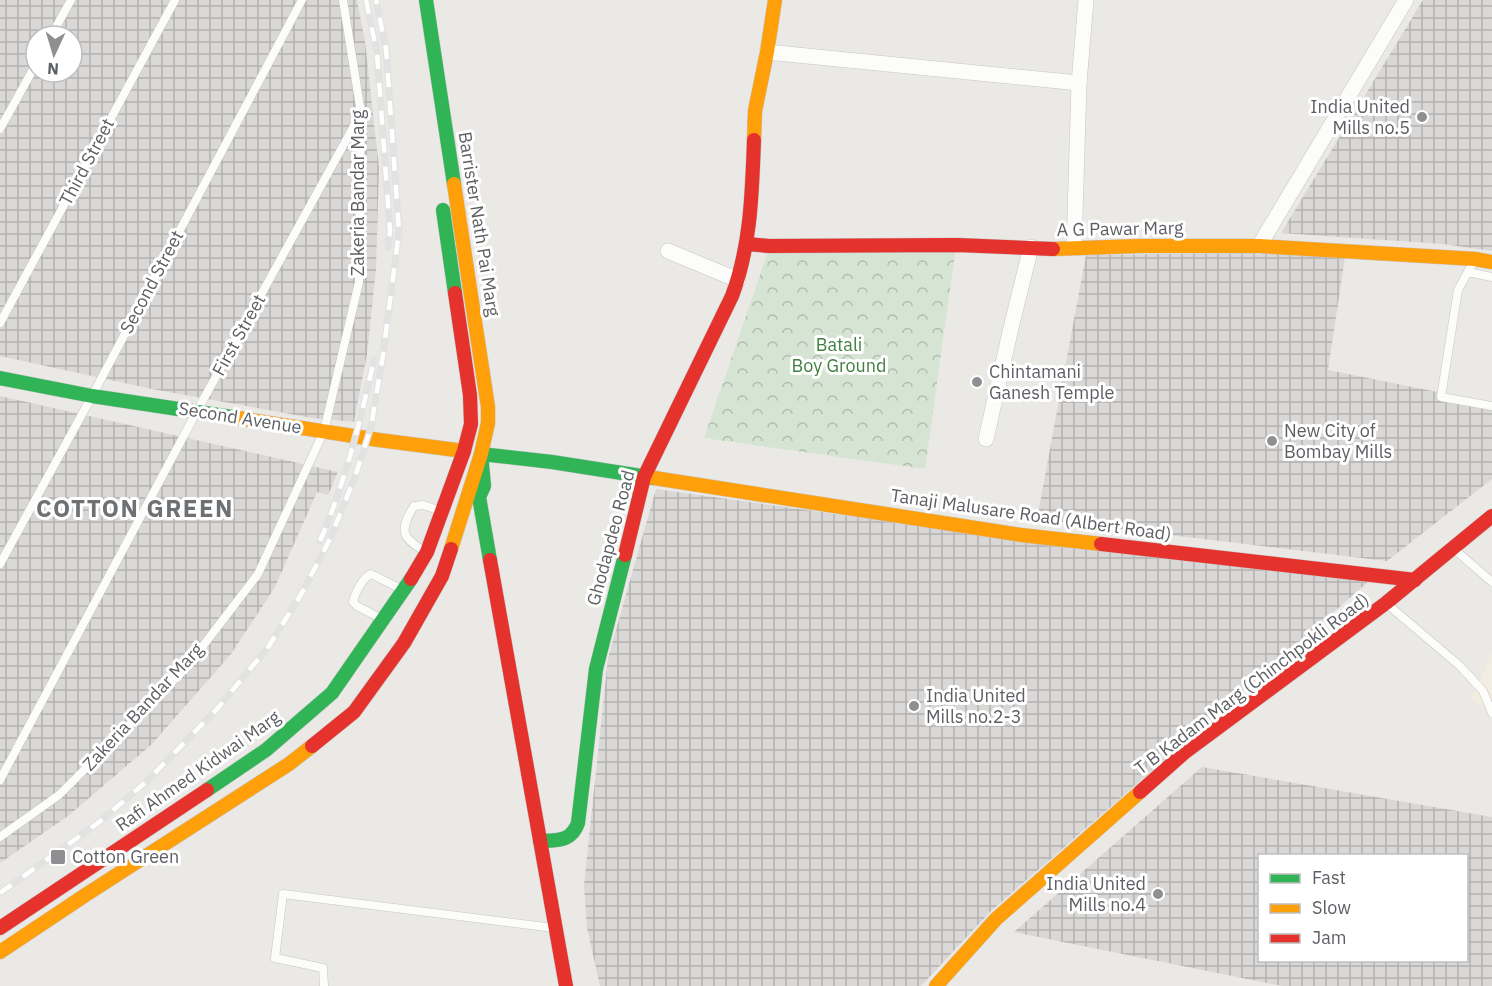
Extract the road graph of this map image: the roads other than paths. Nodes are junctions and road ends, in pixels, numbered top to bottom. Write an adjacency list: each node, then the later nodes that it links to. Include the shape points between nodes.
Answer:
1 (71, 0): 9 (lane)
2 (175, 0): 26 (lane, Third Street)
3 (302, 0): 28 (lane, Second Street)
4 (343, 0): 13 (lane, Zakeria Bandar Marg)
5 (426, 0): 34 (street, Barrister Nath Pai Marg, via 487,393 488,423)
6 (775, 0): 10 (street, Ghodapdeo Road)
7 (1086, 0): 11 (street)
8 (1406, 0): 17 (street)
9 (58, 24)
10 (766, 52): 11 (street); 16 (street, Ghodapdeo Road, via 755,111)
11 (1079, 83): 19 (street)
12 (25, 84): 14 (lane)
13 (361, 113): 30 (lane, First Street); 31 (lane, Zakeria Bandar Marg, via 359,282)
14 (0, 129)
15 (441, 200): 33 (street, Barrister Nath Pai Marg, via 470,395 471,424)
16 (747, 244): 18 (street, A G Pawar Marg); 25 (street, Ghodapdeo Road)
17 (1259, 246): 19 (street, A G Pawar Marg); 21 (street, A G Pawar Marg)
18 (1031, 247): 19 (street, A G Pawar Marg); 32 (street)
19 (1074, 248)
20 (668, 251): 25 (street)
21 (1475, 259): 22 (street, A G Pawar Marg); 23 (lane)
22 (1492, 262)
23 (1468, 273): 24 (lane); 29 (lane, via 1458,290 1441,397)
24 (1492, 277)
25 (738, 280): 35 (street, Ghodapdeo Road)
26 (0, 323)
27 (0, 378): 28 (street, Second Avenue)
28 (92, 396): 30 (street, Second Avenue); 40 (lane, Second Street)
29 (1492, 406)
30 (197, 411): 31 (street, Second Avenue); 48 (lane, First Street)
31 (324, 431): 33 (street, Second Avenue); 49 (lane, Zakeria Bandar Marg, via 258,574 186,668 59,795)
32 (986, 439)
33 (464, 451): 34 (street, Second Avenue); 36 (street, Rafi Ahmed Kidwai Marg)
34 (481, 454): 35 (street, Tanaji Malusare Road (Albert Road)); 50 (street, via 488,489 479,497); 53 (street, via 442,576 404,643 354,712 289,764)
35 (644, 477): 42 (street, Tanaji Malusare Road (Albert Road), via 1021,535); 50 (street, Ghodapdeo Road, via 596,669 576,831 565,839)
36 (442, 512): 39 (street, Rafi Ahmed Kidwai Marg); 39 (lane, via 414,506 406,519 404,531 408,540)
37 (1492, 516): 38 (street, T B Kadam Marg (Chinchpokli Road))
38 (1453, 549): 42 (street, T B Kadam Marg (Chinchpokli Road)); 43 (lane)
39 (427, 552): 44 (street, Rafi Ahmed Kidwai Marg)
40 (0, 564)
41 (506, 574): 50 (street)
42 (1415, 580): 45 (street, T B Kadam Marg (Chinchpokli Road))
43 (1492, 582)
44 (404, 591): 46 (street, Rafi Ahmed Kidwai Marg); 46 (lane, via 367,575 353,602)
45 (1386, 603): 47 (lane, via 1461,666 1483,691); 57 (street, T B Kadam Marg (Chinchpokli Road), via 1184,753 996,919)
46 (383, 620): 51 (street, Rafi Ahmed Kidwai Marg, via 332,693 267,750)
47 (1492, 713)
48 (0, 780)
49 (0, 837)
50 (546, 841): 52 (street); 56 (street, via 569,930)
51 (0, 928)
52 (556, 928): 54 (lane, via 283,894 275,958 322,968); 55 (street)
53 (0, 952)
54 (324, 986)
55 (566, 986)
56 (578, 986)
57 (936, 986)

